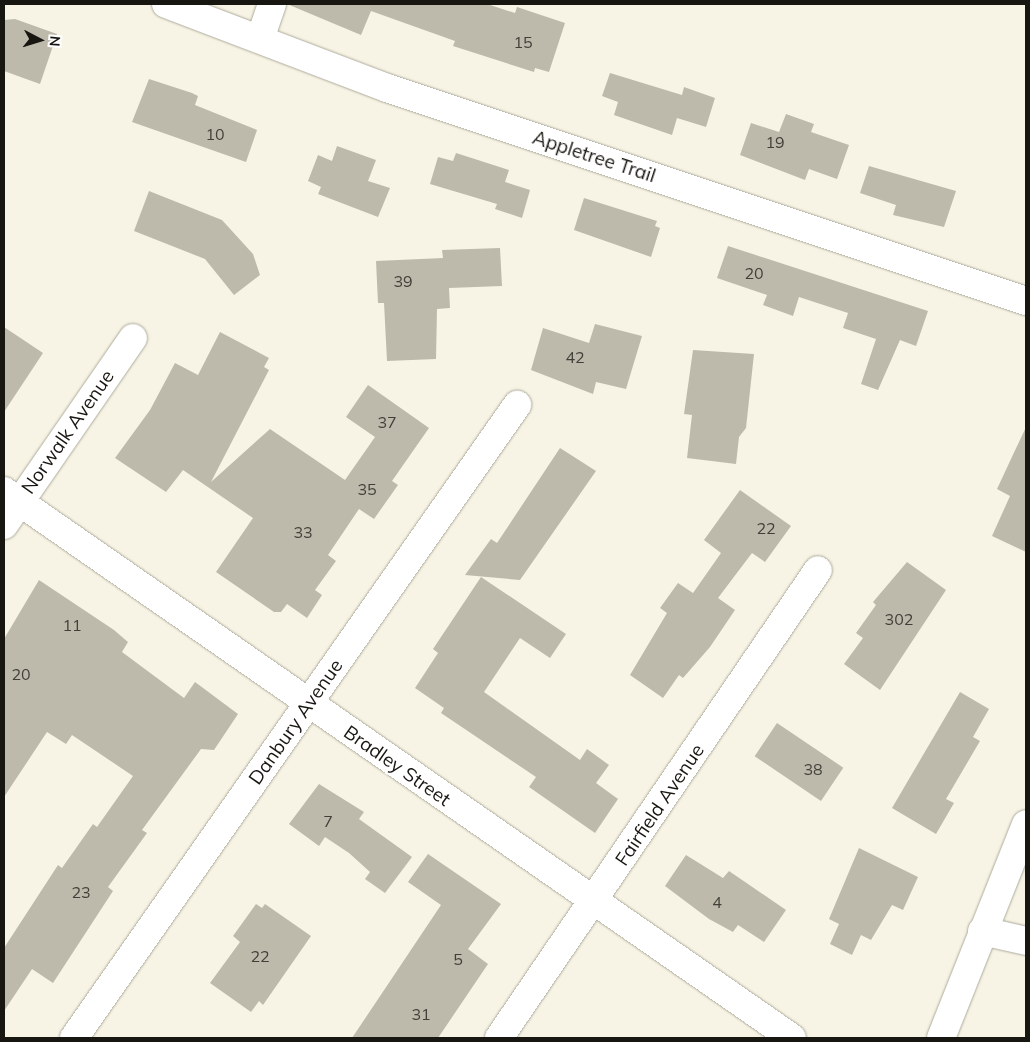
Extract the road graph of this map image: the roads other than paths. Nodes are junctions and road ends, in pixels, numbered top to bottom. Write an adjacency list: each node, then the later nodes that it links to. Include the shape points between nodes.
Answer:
1 (166, 4): 3 (street, Appletree Trail)
2 (272, 4): 3 (street)
3 (260, 39): 4 (street, Appletree Trail, via 388,88)
4 (1026, 301)
5 (133, 338): 7 (street, Norwalk Avenue)
6 (517, 405): 10 (street, Danbury Avenue)
7 (12, 497): 8 (street, Norwalk Avenue); 10 (street, Bradley Street)
8 (4, 525)
9 (818, 570): 12 (street, Fairfield Avenue)
10 (310, 702): 12 (street, Bradley Street); 15 (street, Danbury Avenue)
11 (1026, 824): 13 (street)
12 (594, 903): 16 (street, Fairfield Avenue); 17 (street, Bradley Street)
13 (982, 931): 14 (street); 18 (street)
14 (1026, 941)
15 (74, 1038)
16 (499, 1038)
17 (792, 1038)
18 (941, 1038)

